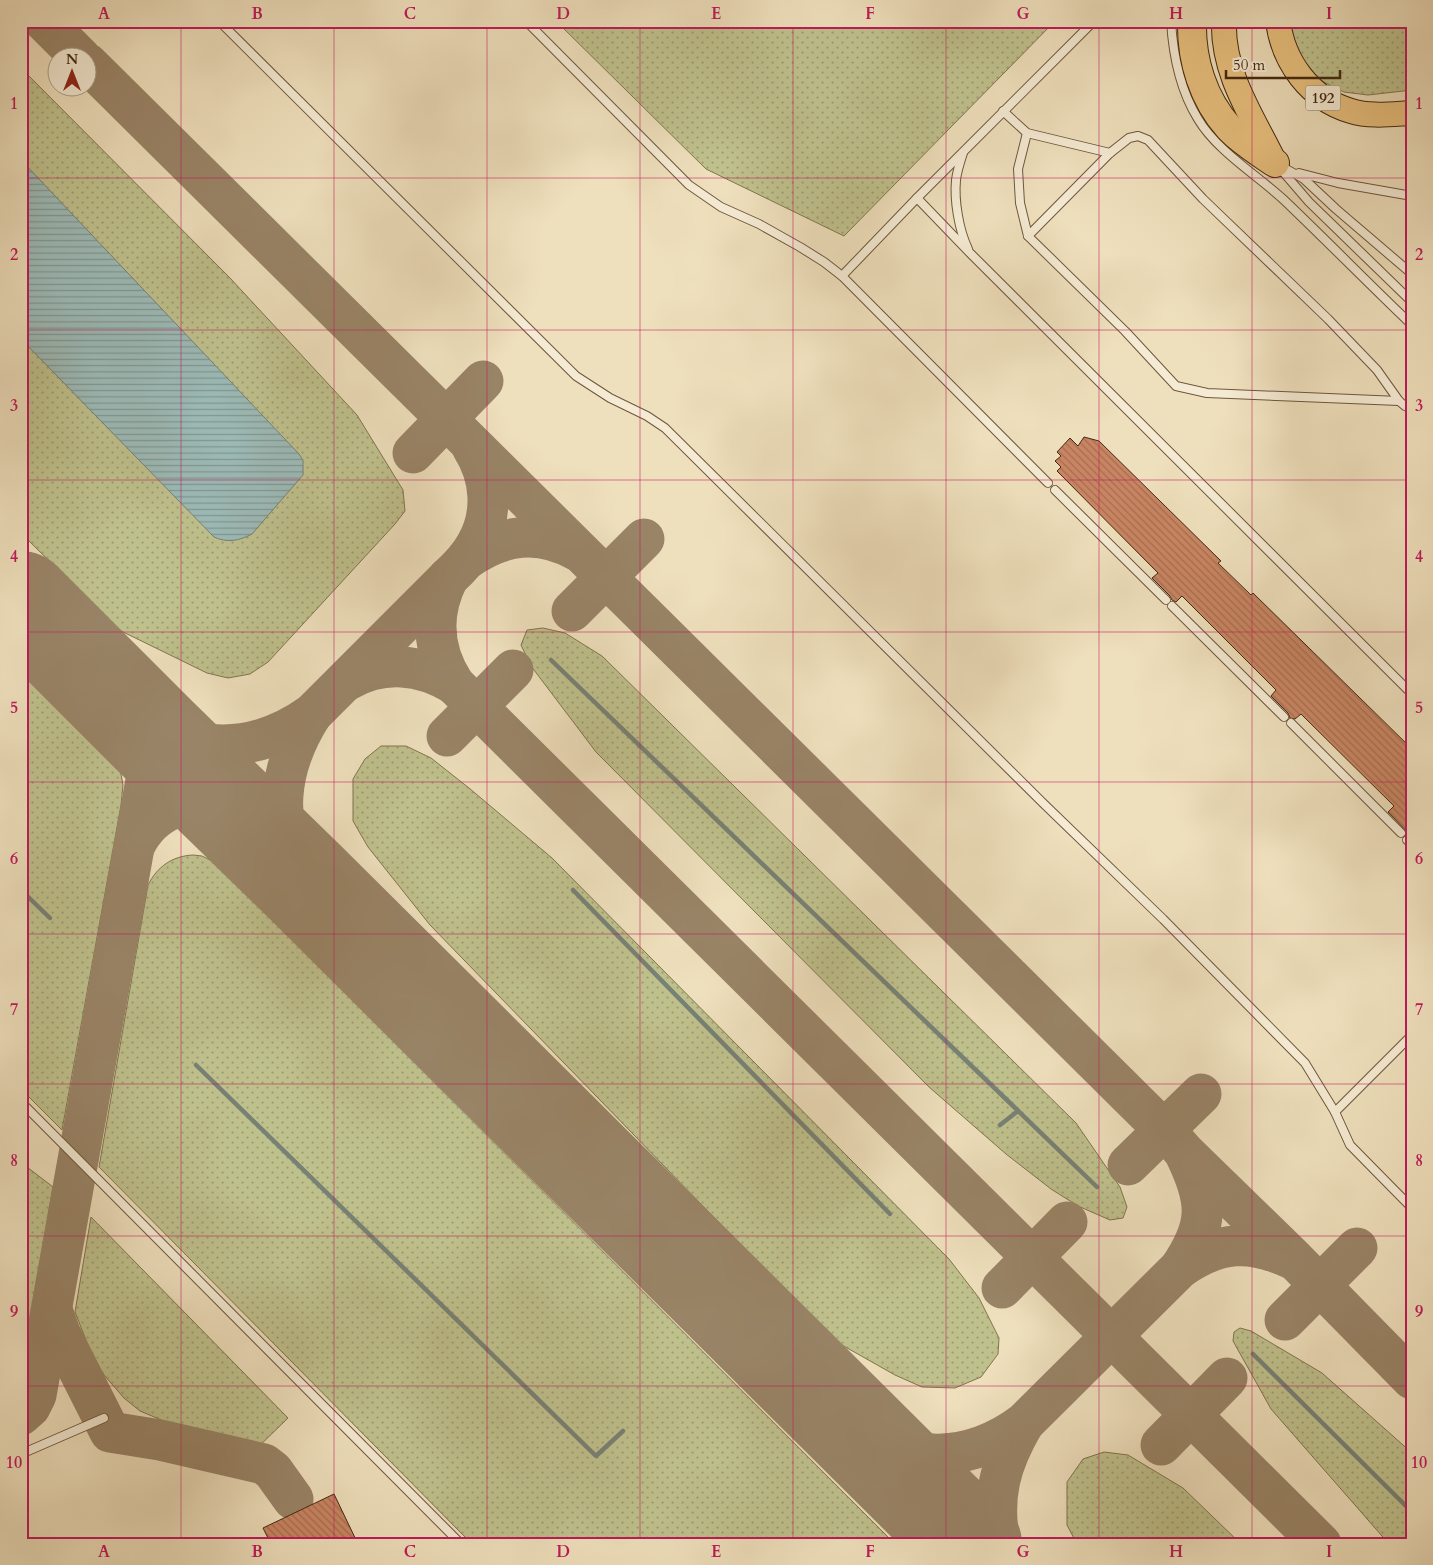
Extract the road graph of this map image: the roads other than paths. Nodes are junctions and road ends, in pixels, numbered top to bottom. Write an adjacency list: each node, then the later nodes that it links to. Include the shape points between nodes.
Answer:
1 (219, 21): 32 (lane, via 576,376 665,428 1305,1063)
2 (526, 21): 19 (lane, via 689,185 721,207 800,247)
3 (1094, 21): 8 (lane)
4 (1171, 21): 21 (lane, via 1183,88 1198,120 1214,139 1283,199)
5 (1192, 21): 13 (highway, via 1198,71 1211,102 1230,129)
6 (1224, 21): 13 (main road, via 1226,54 1233,80)
7 (1278, 21): 9 (main road, 192, via 1283,45 1295,69 1329,102 1365,114)
8 (1004, 111): 10 (lane); 11 (lane)
9 (1412, 113)
10 (1027, 133): 12 (lane); 16 (lane, via 1018,169 1020,203)
11 (964, 151): 14 (lane); 17 (lane, via 956,181 964,238)
12 (1110, 153): 16 (lane); 22 (lane, via 1129,138 1138,136 1148,140 1202,199 1377,370)
13 (1283, 167): 15 (lane); 18 (lane, via 1304,179); 20 (lane, via 1309,202)
14 (917, 198): 17 (lane); 19 (lane)
15 (1410, 198)
16 (1028, 236): 22 (lane, via 1176,386 1194,391)
17 (970, 253): 26 (lane)
18 (1412, 274)
19 (842, 276): 24 (lane)
20 (1412, 302)
21 (1412, 325)
22 (1399, 401): 23 (lane)
23 (1412, 409)
24 (1048, 483)
25 (1055, 490): 27 (lane)
26 (1412, 694)
27 (1284, 717)
28 (1291, 723): 29 (lane)
29 (1401, 833)
30 (1412, 1036): 32 (lane)
31 (21, 1102): 36 (lane)
32 (1335, 1112): 33 (lane, via 1350,1145)
33 (1412, 1208)
34 (104, 1418): 35 (lane)
35 (21, 1454)
36 (461, 1544)

